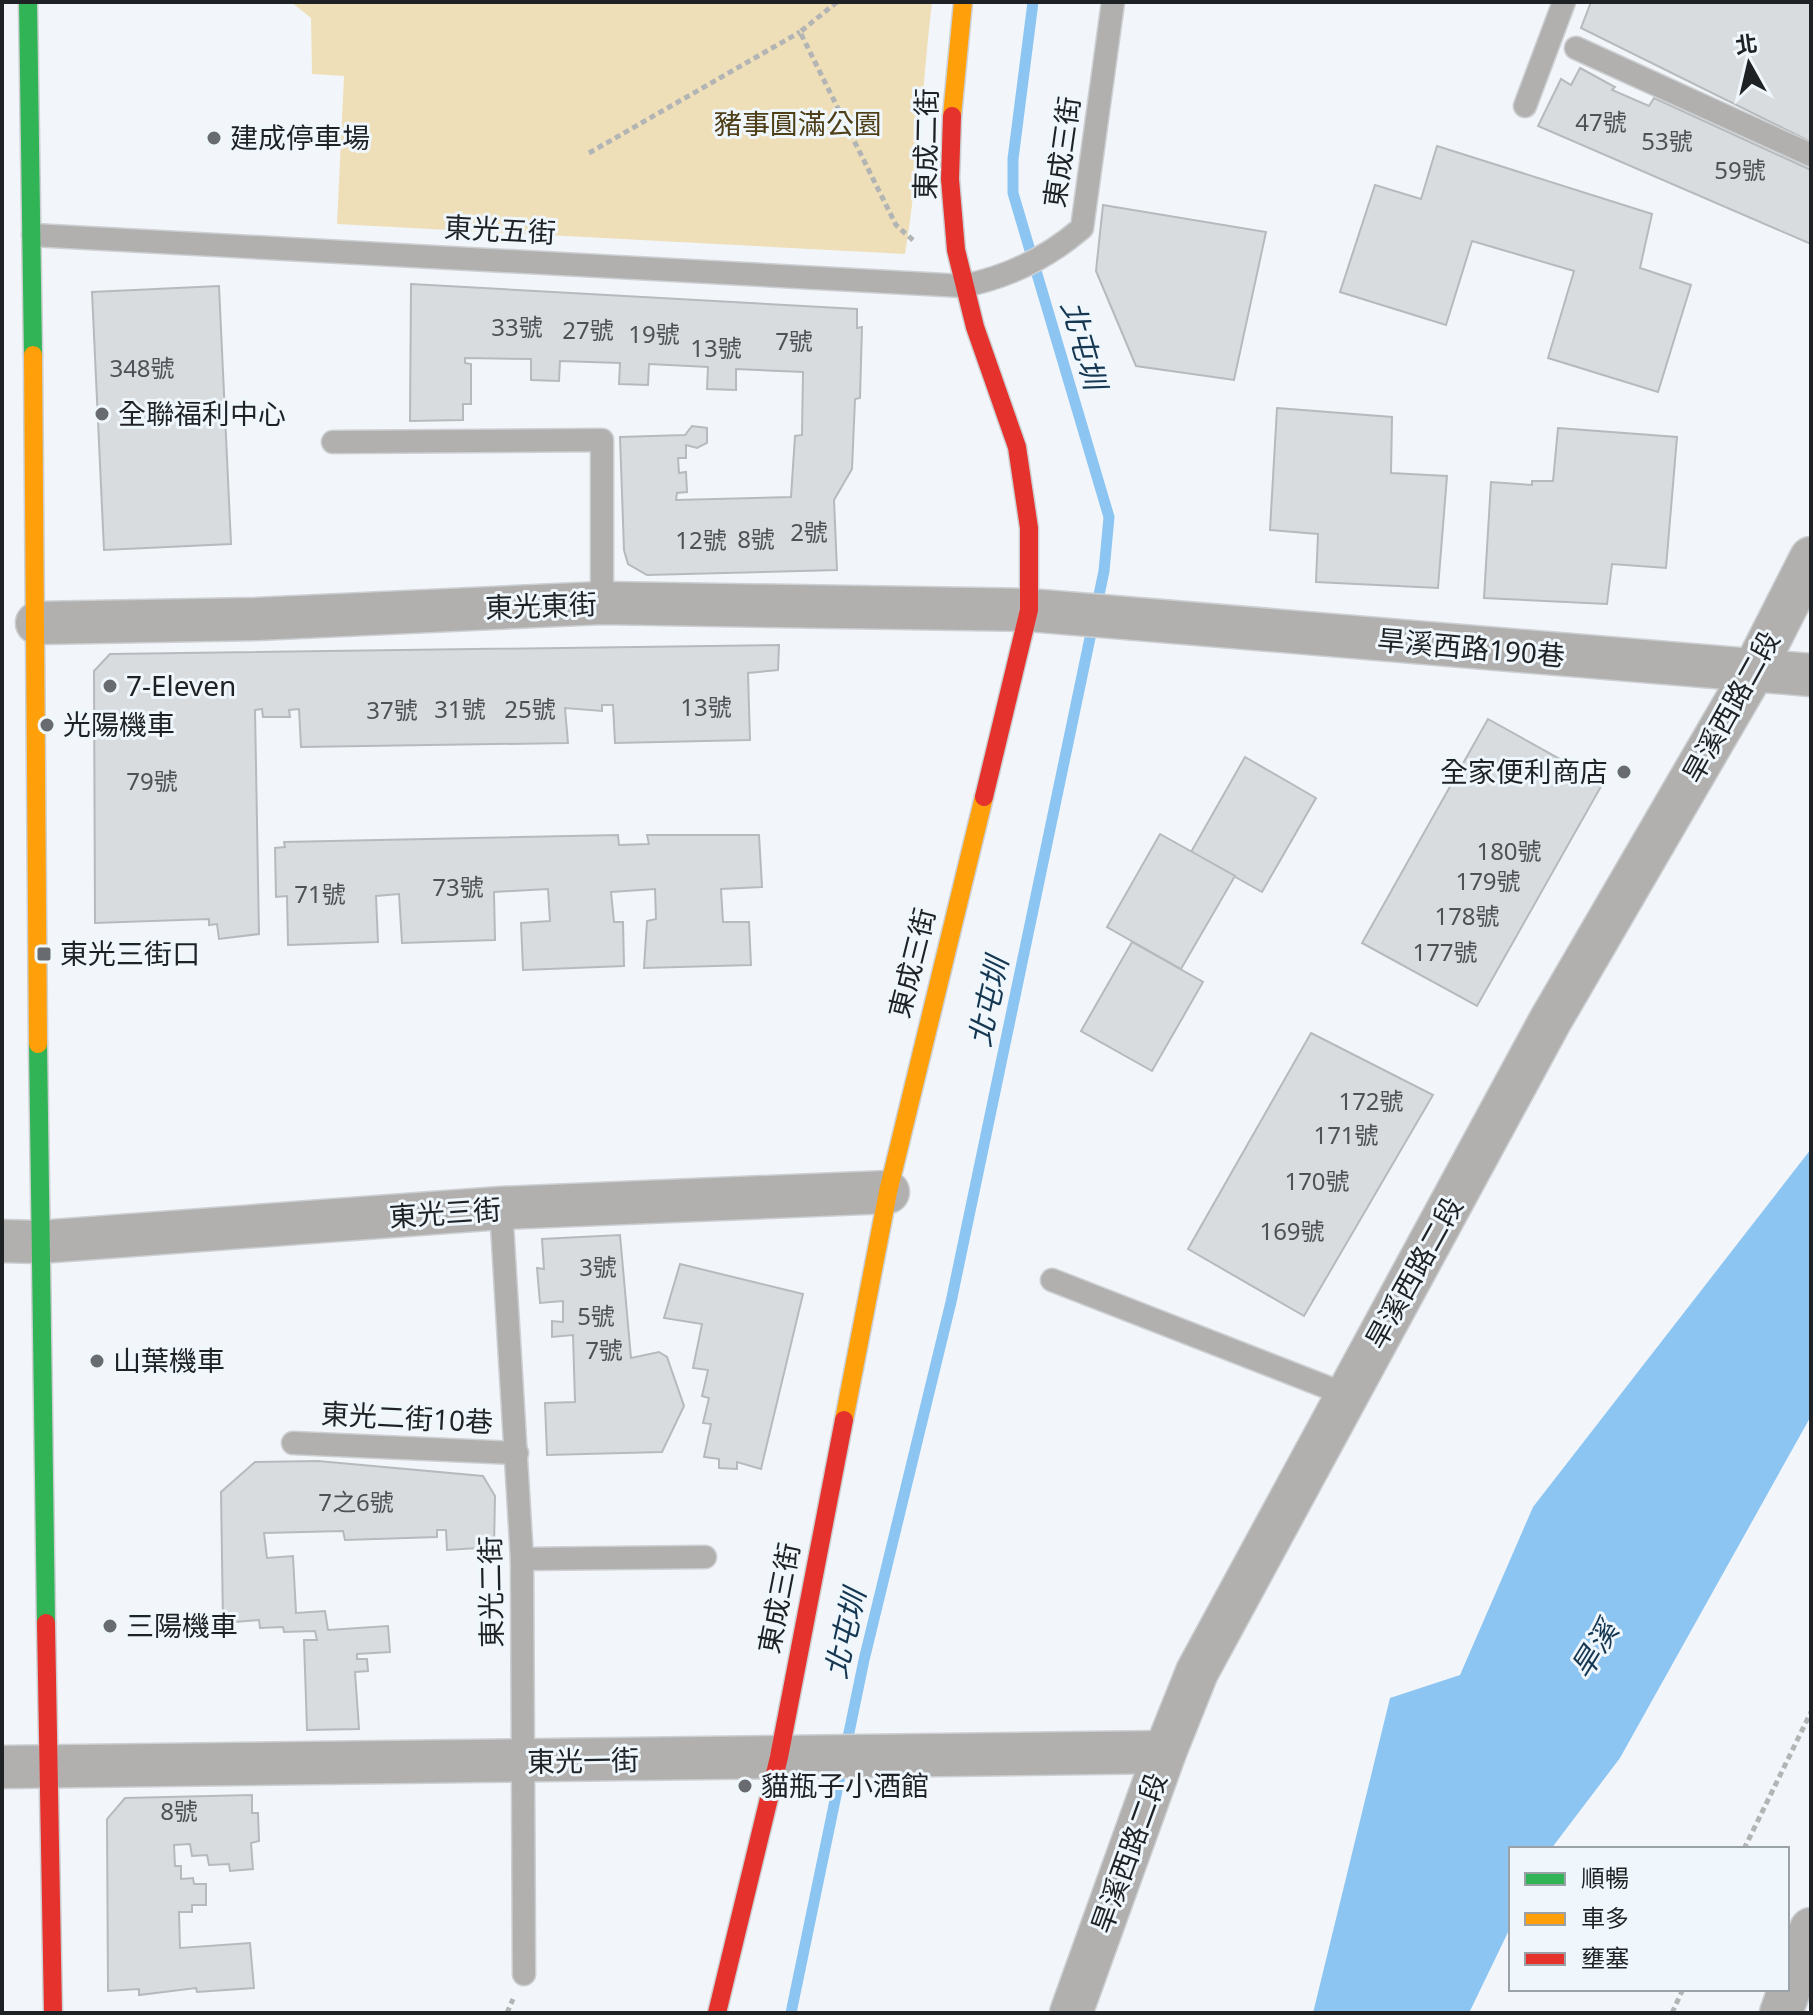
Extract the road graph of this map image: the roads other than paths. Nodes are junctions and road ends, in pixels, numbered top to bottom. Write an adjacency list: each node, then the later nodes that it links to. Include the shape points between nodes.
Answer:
1 (28, 2): 8 (street)
2 (963, 2): 9 (street, 東成二街, via 948,141 951,210)
3 (1113, 2): 9 (lane, 東成三街, via 1082,228 1056,251 997,279)
4 (1564, 2): 6 (lane)
5 (1576, 48): 7 (lane)
6 (1525, 106)
7 (1811, 155)
8 (33, 235): 9 (lane, 東光五街); 15 (street)
9 (963, 286): 13 (street, 東成三街, via 1017,450 1031,529)
10 (333, 442): 12 (lane, via 602,440)
11 (1811, 558): 16 (street, 旱溪西路二段)
12 (602, 603): 13 (street, 東光東街); 15 (street, 東光東街)
13 (1037, 611): 14 (street, 東光東街); 18 (street, 東成三街)
14 (1130, 619): 16 (street, 旱溪西路190巷)
15 (37, 623): 20 (street)
16 (1753, 672): 17 (street, 旱溪西路190巷); 22 (street, 旱溪西路二段, via 1550,1021)
17 (1811, 675)
18 (888, 1192): 19 (street, 東光三街); 28 (street, 東成三街)
19 (501, 1208): 20 (street, 東光三街); 24 (lane, 東光二街)
20 (21, 1242): 30 (street)
21 (1052, 1280): 22 (lane)
22 (1347, 1395): 27 (street, 旱溪西路二段, via 1197,1672)
23 (293, 1443): 24 (lane, 東光二街10巷)
24 (517, 1453): 26 (lane, 東光二街)
25 (705, 1557): 26 (lane)
26 (522, 1559): 29 (lane, 東光二街)
27 (1165, 1752): 28 (street, 東光一街); 38 (street, 旱溪西路二段)
28 (779, 1757): 29 (street, 東光一街); 37 (street, 東成三街)
29 (524, 1762): 30 (street, 東光一街); 33 (lane, 東光二街)
30 (50, 1765): 31 (street, 東光一街); 36 (street)
31 (2, 1767)
32 (1811, 1929): 35 (street)
33 (524, 1974)
34 (1789, 1991): 39 (street)
35 (1789, 1991)
36 (53, 2013)
37 (717, 2013)
38 (1071, 2013)
39 (1781, 2013)

